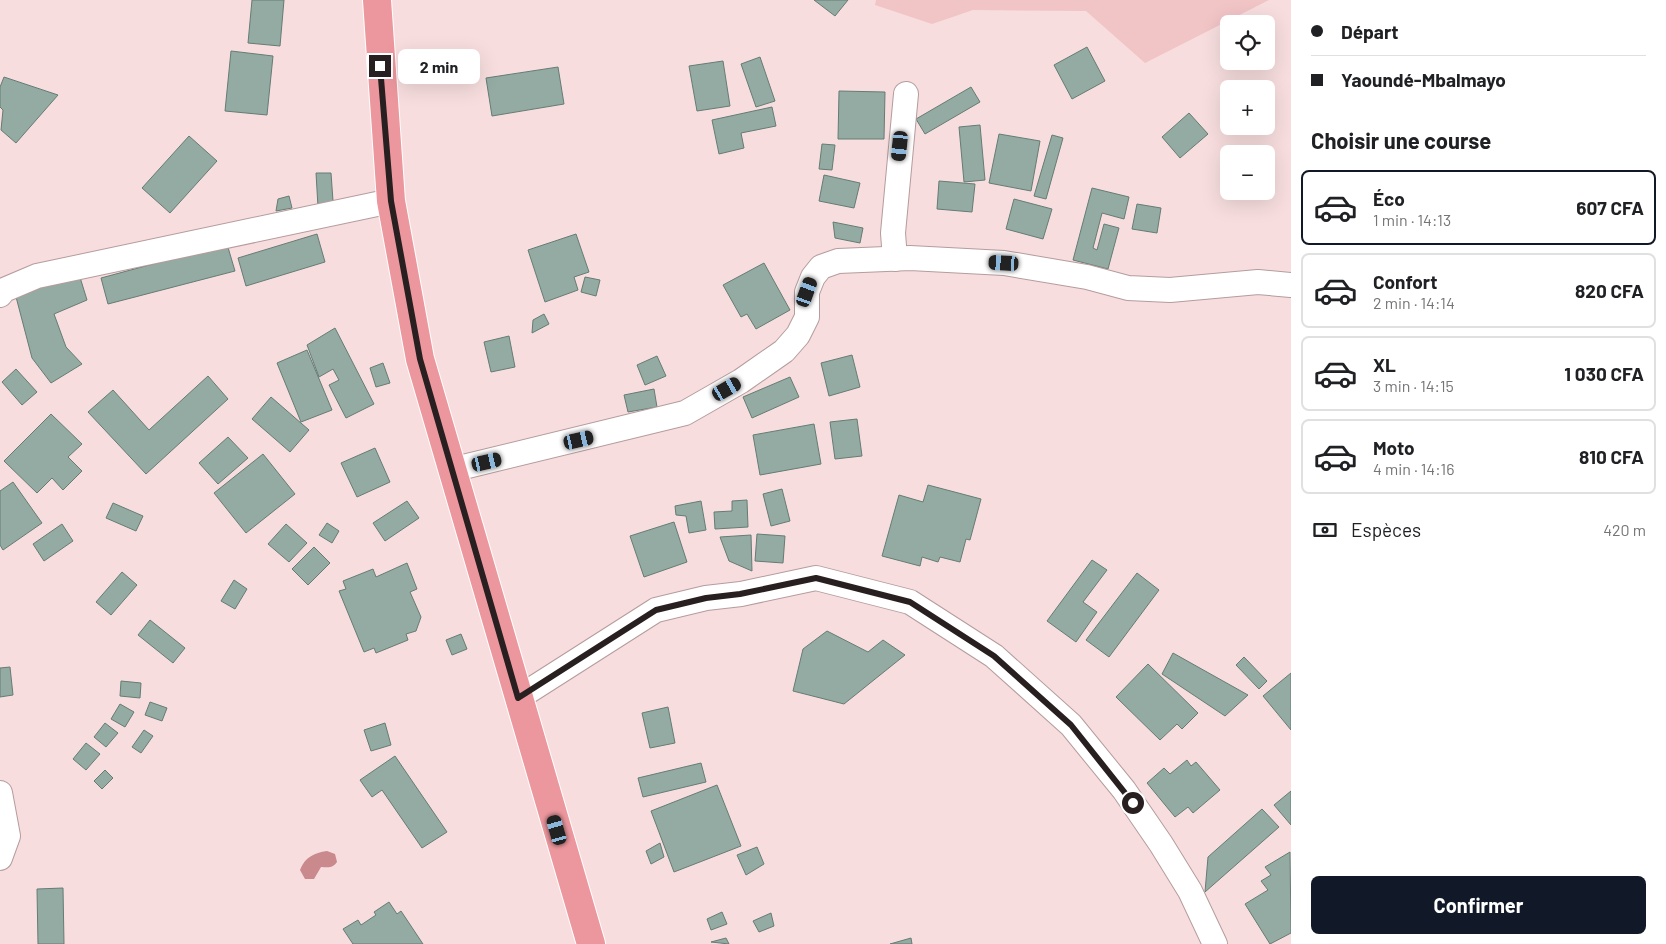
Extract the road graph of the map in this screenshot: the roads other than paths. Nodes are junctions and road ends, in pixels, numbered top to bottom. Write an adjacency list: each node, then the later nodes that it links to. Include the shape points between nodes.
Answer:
1 (377, 0): 3 (highway)
2 (906, 94): 4 (street, via 893,233)
3 (391, 201): 6 (street, via 37,276 4,290); 7 (highway, via 420,359)
4 (895, 259): 5 (street, via 1004,263 1087,277 1128,288 1170,290 1258,282); 7 (street, via 838,261 821,267 807,292 807,317 798,335 784,351 741,381 685,413)
5 (1291, 285)
6 (0, 295)
7 (451, 470): 8 (highway)
8 (518, 698): 11 (highway); 12 (street, via 656,610 816,578 910,602 994,656 1071,725 1124,790 1161,844 1190,891)
9 (0, 793): 10 (street, via 8,836)
10 (0, 858)
11 (591, 944)
12 (1215, 944)

